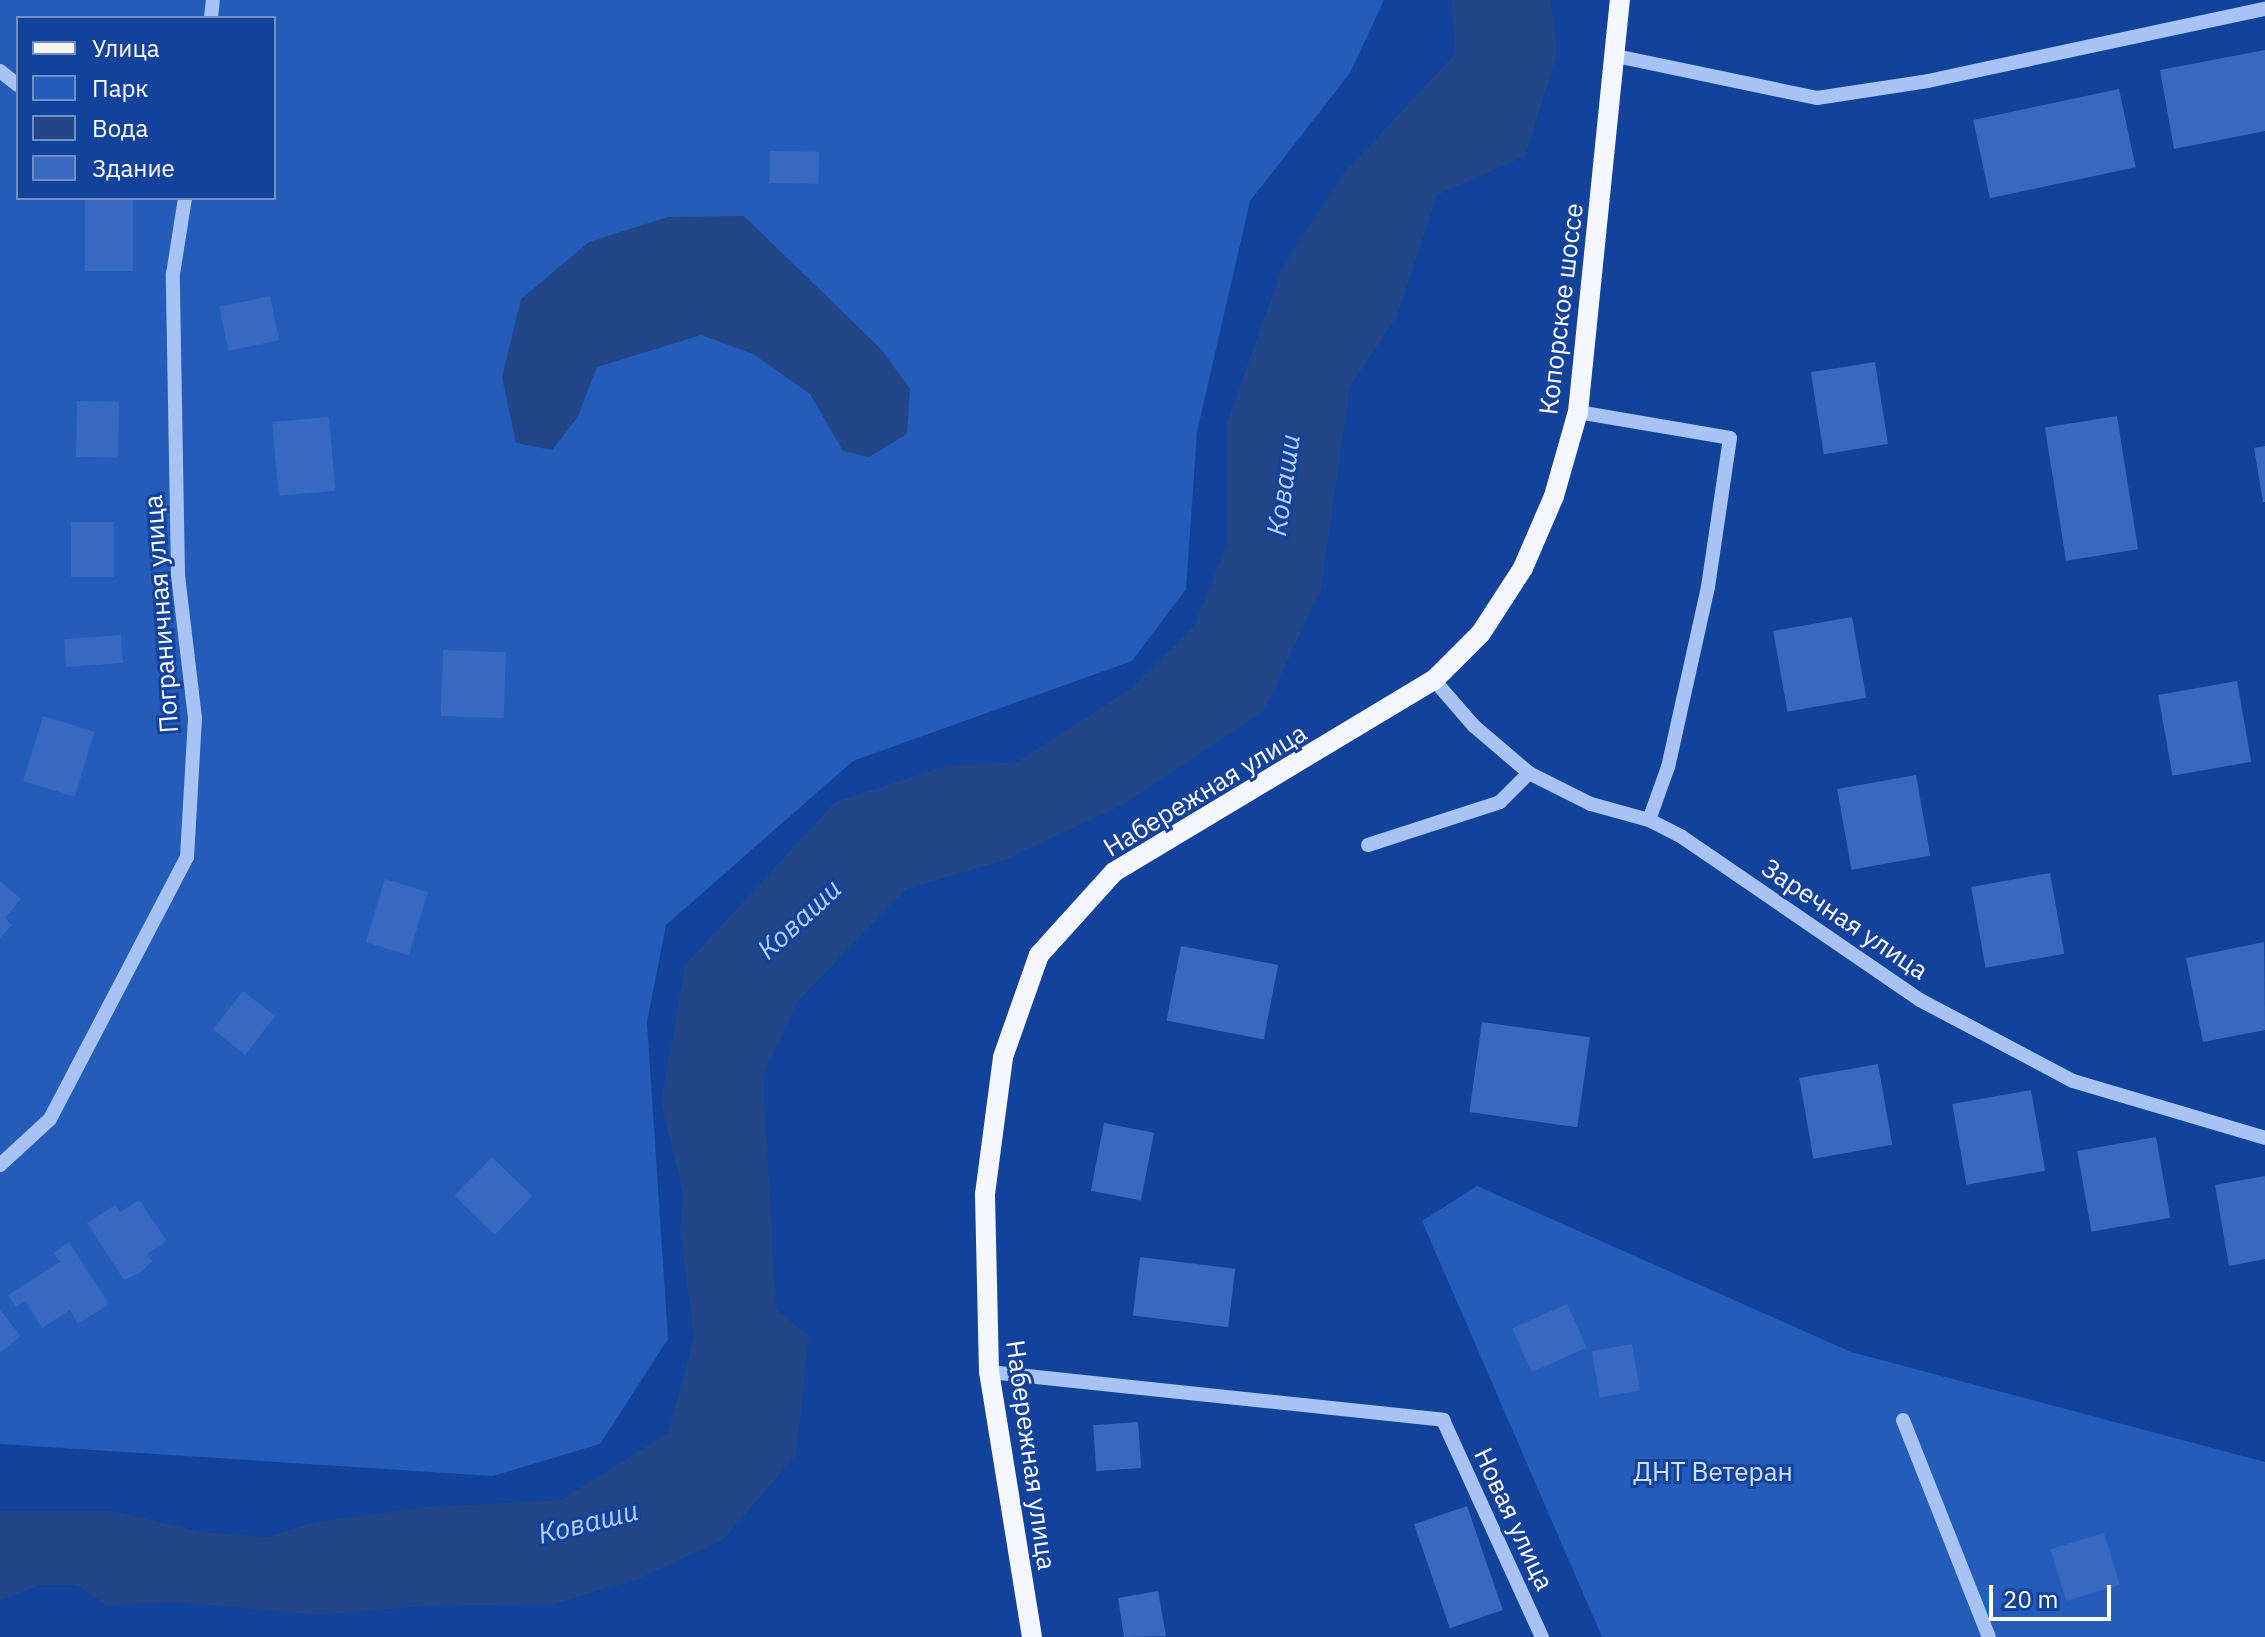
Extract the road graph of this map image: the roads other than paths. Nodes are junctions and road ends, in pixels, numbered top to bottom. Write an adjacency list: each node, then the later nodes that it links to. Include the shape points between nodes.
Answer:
1 (1620, 0): 3 (main road, Копорское шоссе)
2 (2265, 9): 3 (street, via 1928,81 1817,98)
3 (1616, 56): 7 (main road, Копорское шоссе)
4 (0, 71): 5 (street)
5 (16, 83)
6 (185, 200): 13 (street, Пограничная улица, via 173,274 178,575 195,718 187,857 50,1119)
7 (1578, 412): 8 (main road, Копорское шоссе, via 1554,496 1523,568 1481,633); 10 (street, via 1730,438 1708,587 1668,767)
8 (1434, 680): 9 (street, Заречная улица, via 1474,726); 14 (main road, Набережная улица, via 1114,872 1039,955 1003,1057 985,1194)
9 (1529, 773): 10 (street, Заречная улица, via 1591,804); 11 (street, via 1500,802)
10 (1649, 820): 12 (street, Заречная улица, via 1682,837 1920,1000 2073,1081)
11 (1368, 845)
12 (2265, 1138)
13 (0, 1165)
14 (989, 1372): 16 (main road, Набережная улица); 17 (street, Новая улица, via 1443,1420)
15 (1903, 1420): 18 (street)
16 (1032, 1637)
17 (1542, 1637)
18 (1989, 1637)

